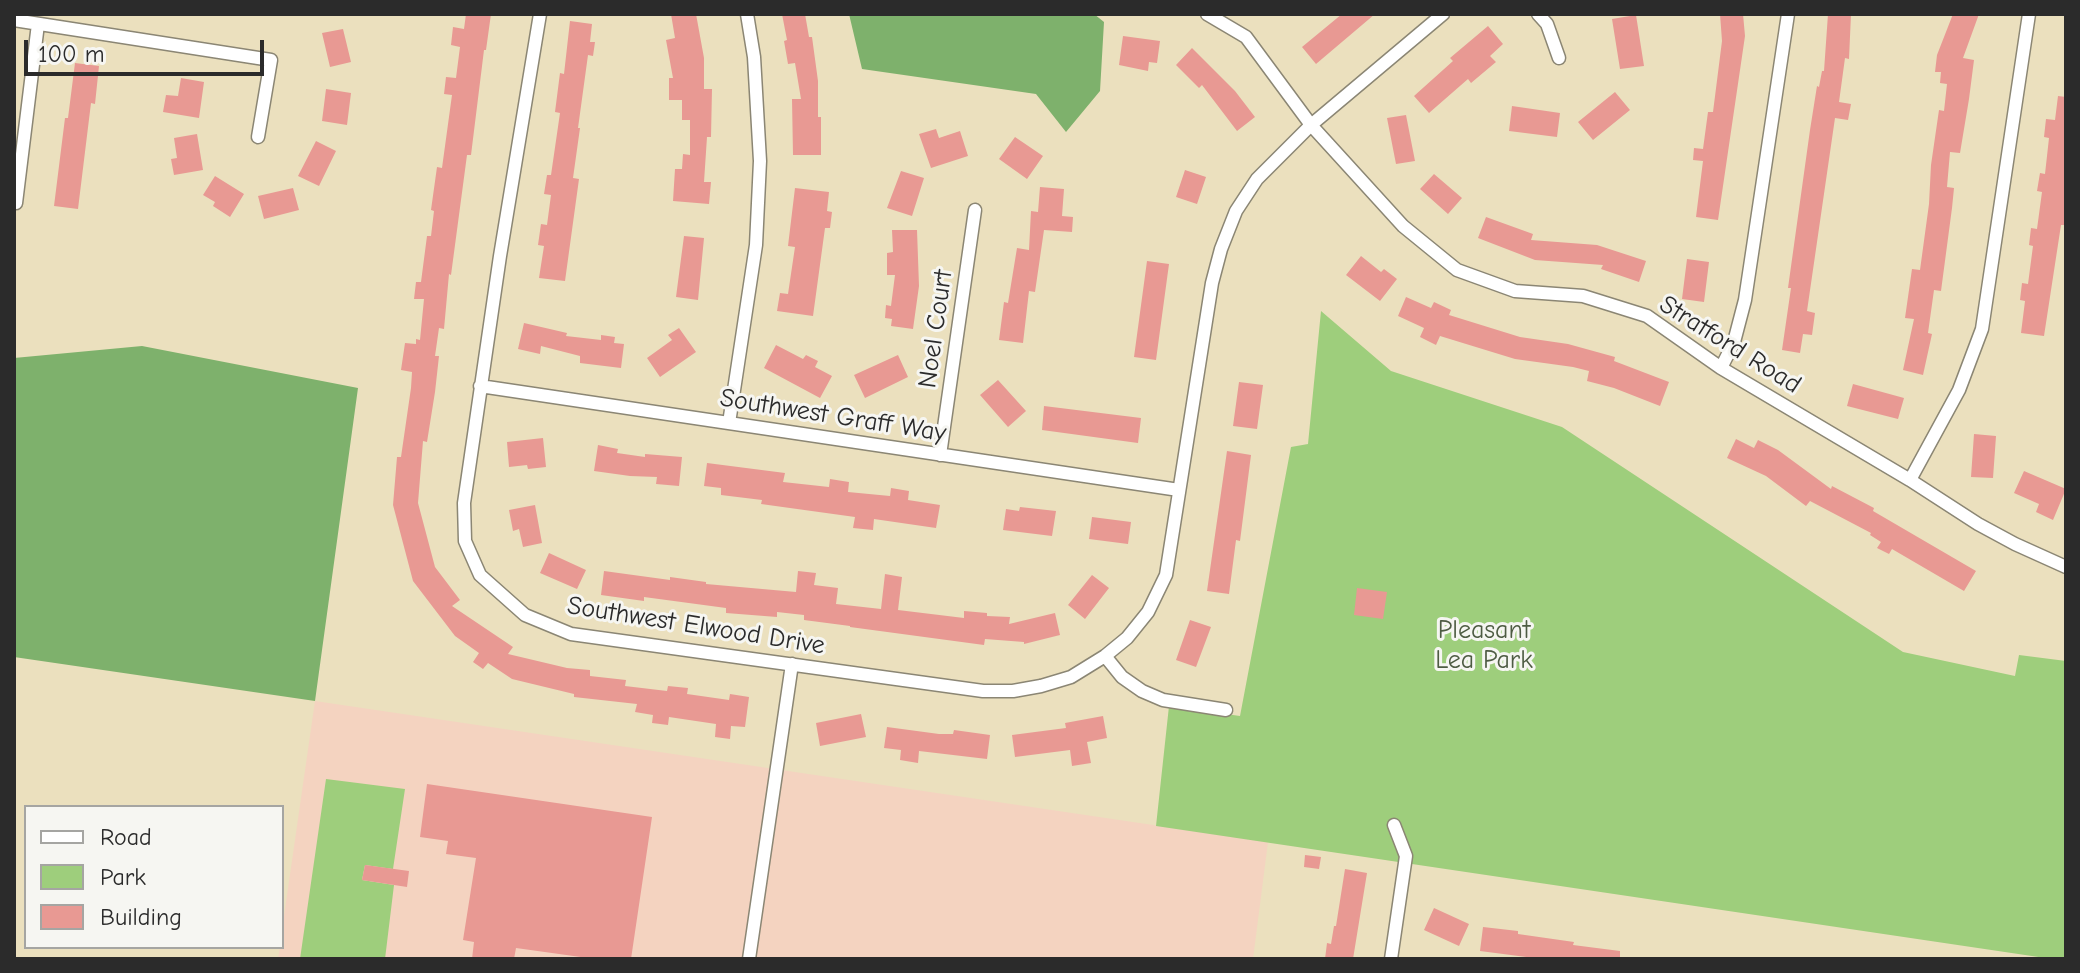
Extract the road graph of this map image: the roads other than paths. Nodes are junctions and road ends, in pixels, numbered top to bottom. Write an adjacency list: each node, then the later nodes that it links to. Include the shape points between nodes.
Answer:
1 (540, 14): 16 (street, Southwest Elwood Drive)
2 (747, 14): 17 (street, via 754,57 759,189 756,245)
3 (1207, 14): 11 (street, Stratford Road, via 1246,37)
4 (1443, 14): 11 (street, Southwest Elwood Drive)
5 (1538, 14): 10 (street)
6 (1788, 14): 15 (street, via 1745,300)
7 (2029, 14): 19 (street, via 1982,329 1959,390)
8 (14, 20): 9 (street)
9 (38, 24): 12 (street, via 271,60); 13 (street)
10 (1559, 58)
11 (1311, 125): 15 (street, Stratford Road, via 1403,226 1457,270 1515,291 1583,296 1647,316); 20 (street, Southwest Elwood Drive, via 1257,179 1236,211 1221,249)
12 (258, 137)
13 (16, 203)
14 (975, 210): 18 (street, Noel Court)
15 (1721, 368): 19 (street, Stratford Road)
16 (480, 386): 17 (street, Southwest Graff Way); 23 (street, Southwest Elwood Drive, via 464,503 465,541 480,575 525,615 571,634)
17 (729, 423): 18 (street, Southwest Graff Way)
18 (940, 455): 20 (street, Southwest Graff Way)
19 (1910, 480): 21 (street, Stratford Road, via 1978,524)
20 (1179, 490): 22 (street, Southwest Elwood Drive, via 1166,575 1148,612)
21 (2066, 567)
22 (1105, 656): 23 (street, Southwest Elwood Drive, via 1071,677 1013,691); 24 (street, via 1142,691 1163,700)
23 (792, 664): 26 (street)
24 (1226, 710)
25 (1394, 825): 27 (street, via 1406,856)
26 (749, 959)
27 (1391, 959)

